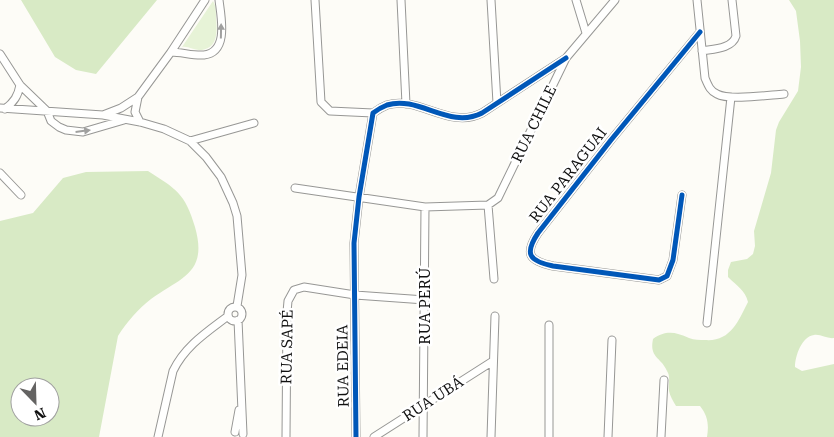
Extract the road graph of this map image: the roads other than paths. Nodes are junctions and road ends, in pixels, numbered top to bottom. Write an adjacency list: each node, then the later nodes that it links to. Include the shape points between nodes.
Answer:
1 (205, 0): 13 (street)
2 (219, 0): 13 (street, one-way to 2, via 204,55 218,47 222,34)
3 (315, 0): 24 (street, via 321,102 330,110)
4 (402, 0): 21 (street)
5 (491, 0): 20 (street)
6 (576, 0): 11 (street)
7 (615, 0): 11 (street)
8 (696, 0): 10 (street)
9 (732, 0): 12 (street, via 735,40)
10 (700, 32): 12 (street); 33 (street, RUA PARAGUAI, via 538,233 530,250 532,256 537,262 553,266 659,280 667,276 673,260)
11 (586, 33): 15 (street)
12 (702, 51): 19 (street, via 708,86 718,95)
13 (171, 52): 18 (street)
14 (0, 54): 16 (street)
15 (566, 58): 20 (street); 35 (street, RUA CHILE, via 498,198)
16 (20, 85): 22 (street, via 16,98); 23 (street)
17 (784, 94): 19 (street)
18 (138, 96): 25 (street); 27 (street, via 135,112)
19 (730, 97): 44 (street)
20 (497, 103): 21 (street, via 470,118 452,117)
21 (406, 104): 24 (street, via 386,106)
22 (2, 109): 23 (street)
23 (47, 111): 25 (street); 26 (street, one-way to 26, via 51,121 74,132)
24 (373, 113): 34 (street, RUA EDEIA)
25 (103, 115): 26 (street)
26 (128, 120): 27 (street)
27 (140, 122): 29 (street)
28 (254, 123): 29 (street)
29 (190, 142): 40 (street, via 221,177 234,203 242,275)
30 (0, 173): 32 (street)
31 (295, 188): 34 (street)
32 (20, 195)
33 (682, 195)
34 (359, 197): 36 (street); 38 (street, RUA EDEIA, via 354,243)
35 (488, 205): 36 (street); 37 (street)
36 (425, 207): 39 (street, RUA PERÚ)
37 (494, 279)
38 (355, 295): 39 (street); 52 (street, RUA SAPÉ, via 304,287 291,294 287,312); 53 (street, RUA EDEIA)
39 (425, 300): 49 (street, RUA PERÚ)
40 (237, 306): 41 (street, via 229,310); 43 (street, via 242,310)
41 (228, 316): 43 (street); 51 (street, via 192,344 177,363)
42 (495, 316): 47 (street)
43 (238, 320): 50 (street, via 242,395)
44 (708, 323)
45 (549, 325): 57 (street)
46 (612, 340): 58 (street)
47 (493, 361): 49 (street, RUA UBÁ); 56 (street)
48 (664, 380): 59 (street)
49 (424, 405): 54 (street, RUA UBÁ); 55 (street, RUA PERÚ)
50 (239, 435)
51 (158, 437)
52 (286, 437)
53 (356, 437)
54 (374, 437)
55 (423, 437)
56 (491, 437)
57 (549, 437)
58 (608, 437)
59 (661, 437)

